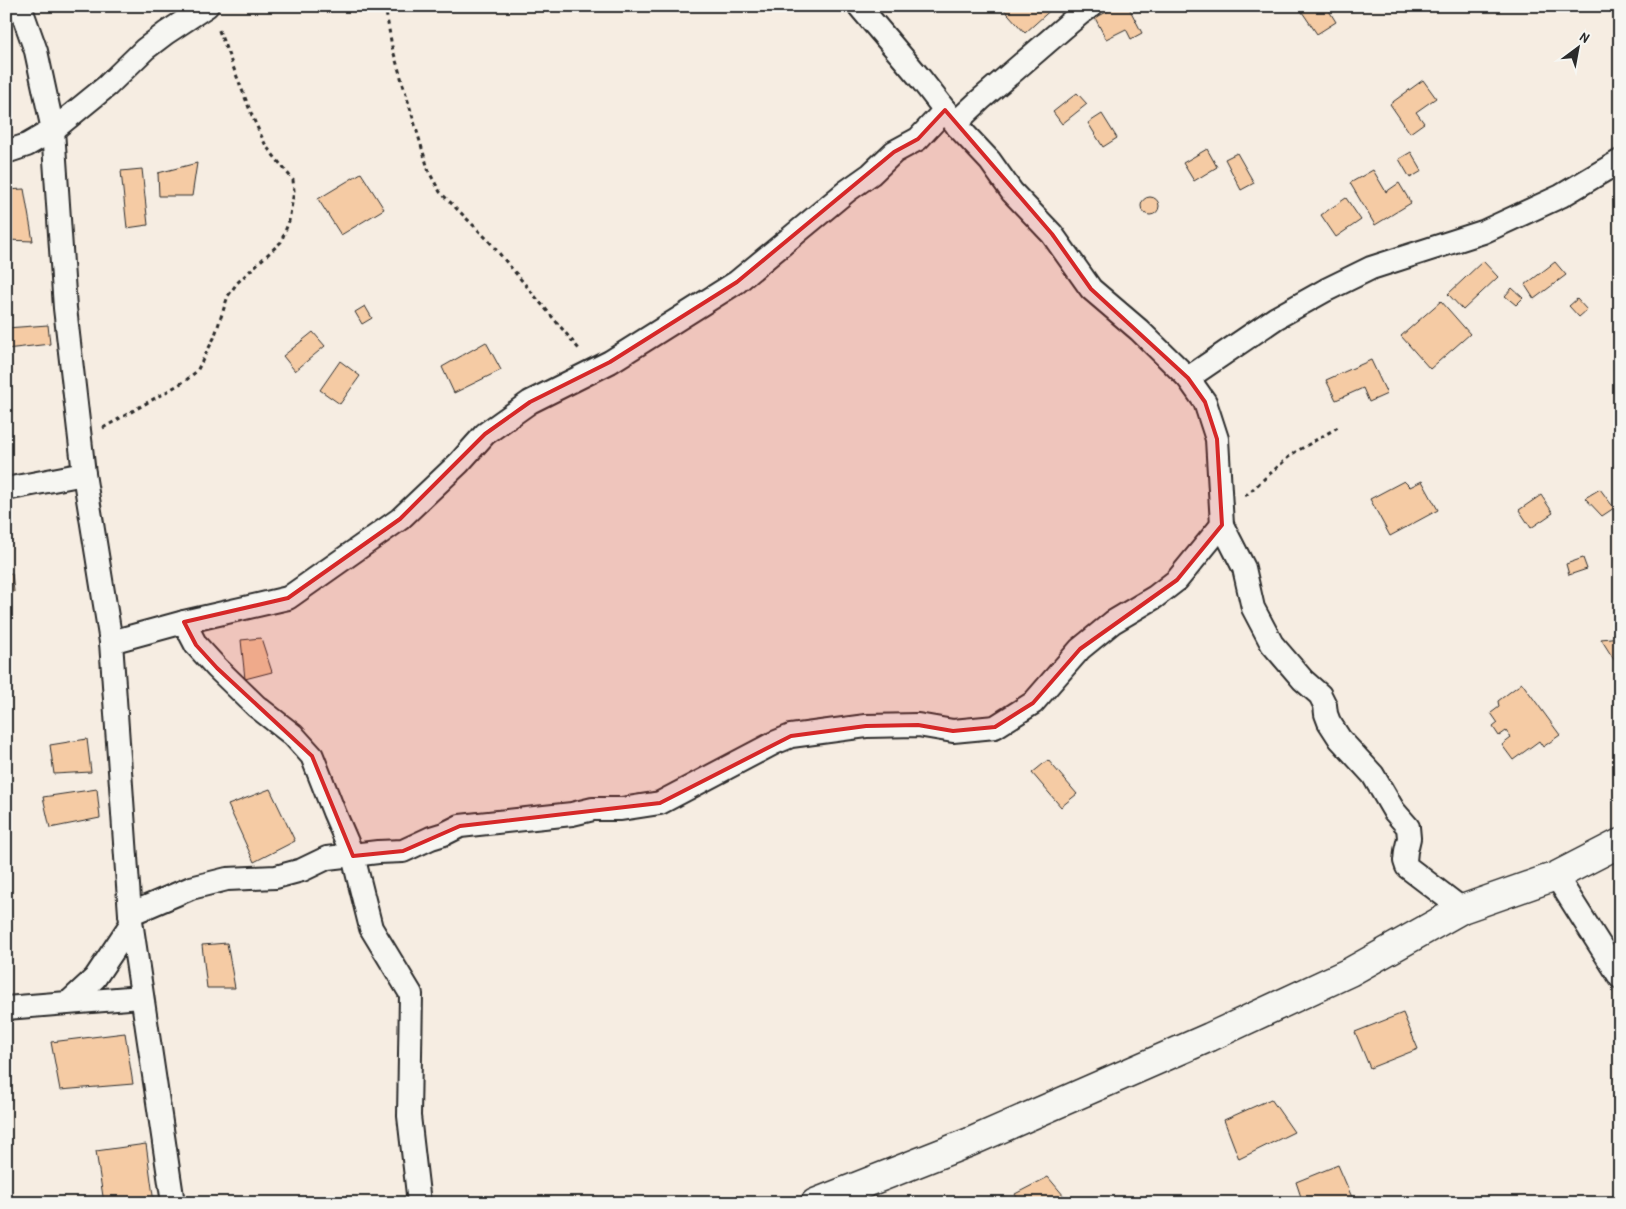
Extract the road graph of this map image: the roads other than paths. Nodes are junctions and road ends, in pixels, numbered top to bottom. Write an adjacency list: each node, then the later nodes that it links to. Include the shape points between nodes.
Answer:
1 (20, 6): 6 (street, via 36,51)
2 (859, 6): 5 (street)
3 (1091, 6): 5 (street, via 964,115)
4 (212, 15): 6 (street, via 166,33)
5 (952, 118): 9 (street, via 1012,192 1052,234 1091,288); 13 (street, via 894,152 737,282 610,362 530,402 485,434 400,519 288,598)
6 (53, 130): 7 (street, via 27,145); 10 (street, via 65,308)
7 (6, 152)
8 (1620, 161): 9 (street, via 1561,196 1483,232 1371,268 1326,290 1276,318)
9 (1188, 378): 12 (street, via 1205,402 1217,439)
10 (84, 474): 11 (street); 14 (street)
11 (6, 490)
12 (1222, 525): 16 (street, via 1177,580 1113,622 1080,649 1033,703 995,727 953,731 918,725 866,726 791,736 660,804 460,826 403,852); 18 (street, via 1244,568 1253,608 1272,644 1320,695 1329,722 1340,739 1373,775 1394,812 1408,827 1407,867)
13 (184, 622): 14 (street); 16 (street, via 196,645 212,662 312,756)
14 (111, 642): 19 (street)
15 (1620, 843): 17 (main road)
16 (353, 856): 19 (street, via 327,858 302,870 276,877 227,879 192,888); 25 (street, via 371,928 411,994 408,1116)
17 (1556, 876): 18 (main road); 20 (street)
18 (1462, 909): 26 (main road, via 1350,972 1218,1033 970,1142)
19 (130, 919): 21 (street); 22 (street, via 95,978)
20 (1620, 978)
21 (141, 996): 22 (street); 24 (street)
22 (69, 1002): 23 (street)
23 (6, 1008)
24 (173, 1203)
25 (419, 1203)
26 (815, 1203)

